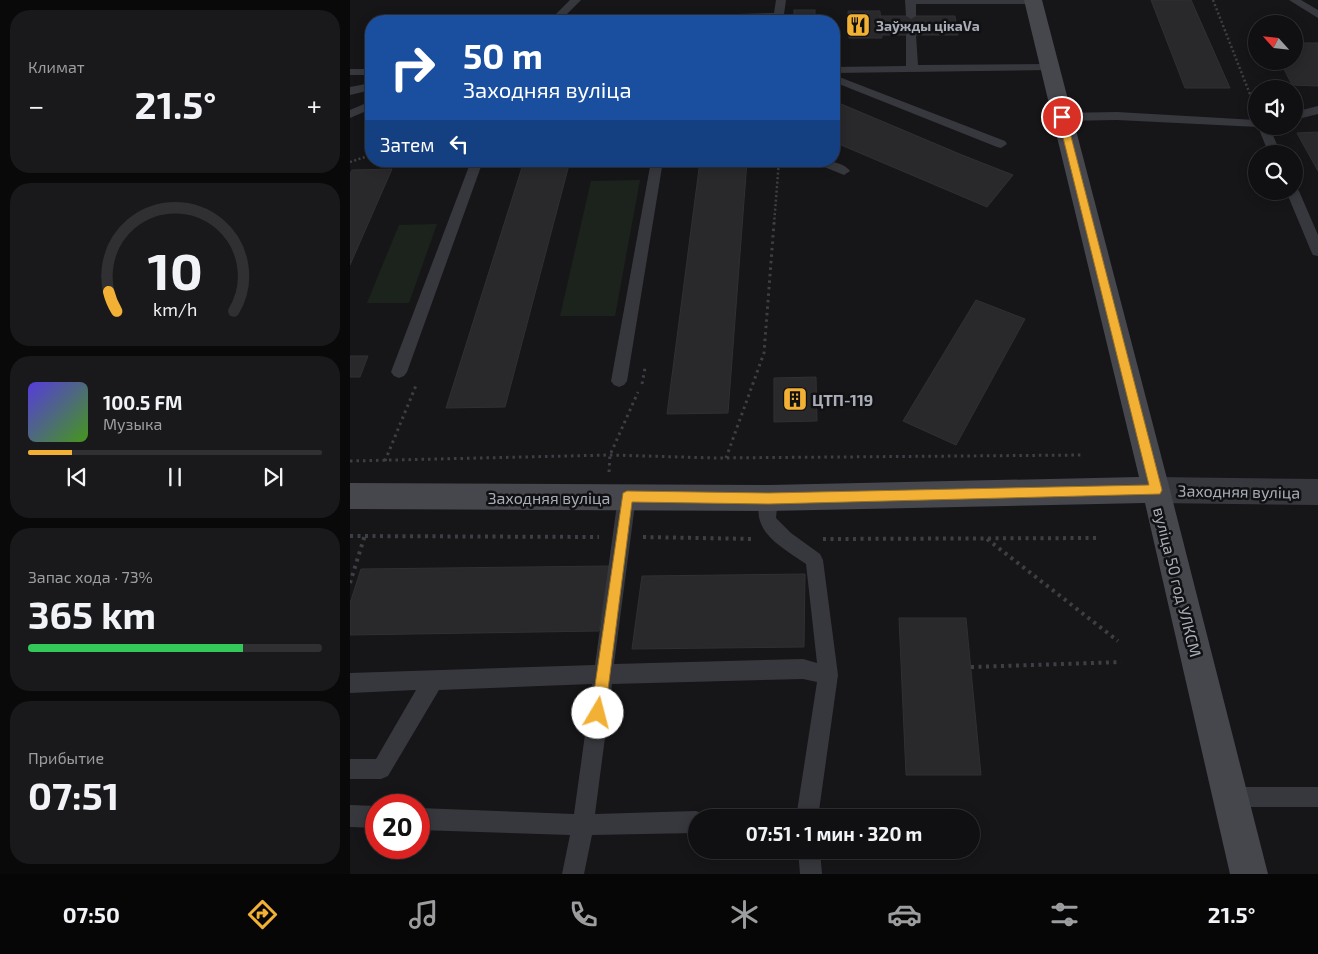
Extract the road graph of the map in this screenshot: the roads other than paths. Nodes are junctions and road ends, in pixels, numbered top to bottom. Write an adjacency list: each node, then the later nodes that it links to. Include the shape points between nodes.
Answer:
1 (576, 0): 6 (lane)
2 (781, 0): 7 (lane)
3 (910, 0): 4 (lane); 9 (lane)
4 (1033, 0): 11 (main road, вуліца 50 год УЛКСМ)
5 (1294, 0): 8 (lane)
6 (560, 15)
7 (779, 15)
8 (1318, 15)
9 (910, 16)
10 (911, 35): 12 (lane)
11 (1050, 67): 12 (lane); 23 (main road, вуліца 50 год УЛКСМ)
12 (912, 69): 13 (lane)
13 (840, 70)
14 (350, 72): 15 (lane)
15 (365, 72)
16 (840, 80): 25 (lane)
17 (365, 88): 18 (lane)
18 (350, 91)
19 (365, 108): 21 (lane)
20 (1318, 110): 22 (lane)
21 (350, 114)
22 (1303, 114)
23 (1062, 117): 24 (lane, via 1117,116); 34 (main road, вуліца 50 год УЛКСМ)
24 (1248, 124)
25 (1001, 144)
26 (475, 167): 32 (lane)
27 (656, 167): 33 (lane)
28 (835, 167): 29 (lane)
29 (844, 171)
30 (1296, 200): 31 (lane)
31 (1318, 251)
32 (400, 372)
33 (619, 381)
34 (1156, 490): 35 (street, Заходняя вуліца); 38 (main road, Заходняя вуліца); 44 (main road, вуліца 50 год УЛКСМ)
35 (1318, 492)
36 (350, 496): 37 (main road, Заходняя вуліца)
37 (627, 497): 38 (main road, Заходняя вуліца); 40 (lane)
38 (769, 498): 39 (lane, via 767,521 785,540 814,560)
39 (828, 675): 40 (lane, via 785,669); 46 (lane)
40 (603, 676): 41 (lane); 51 (lane)
41 (433, 681): 42 (lane); 43 (lane, via 381,769)
42 (350, 683)
43 (350, 769)
44 (1231, 797): 45 (lane); 55 (main road, вуліца 50 год УЛКСМ)
45 (1318, 797)
46 (808, 809)
47 (350, 816): 48 (lane)
48 (365, 817)
49 (430, 819): 51 (lane)
50 (688, 822): 51 (lane)
51 (583, 825): 53 (lane)
52 (810, 859): 54 (lane)
53 (573, 874)
54 (811, 874)
55 (1249, 874)

